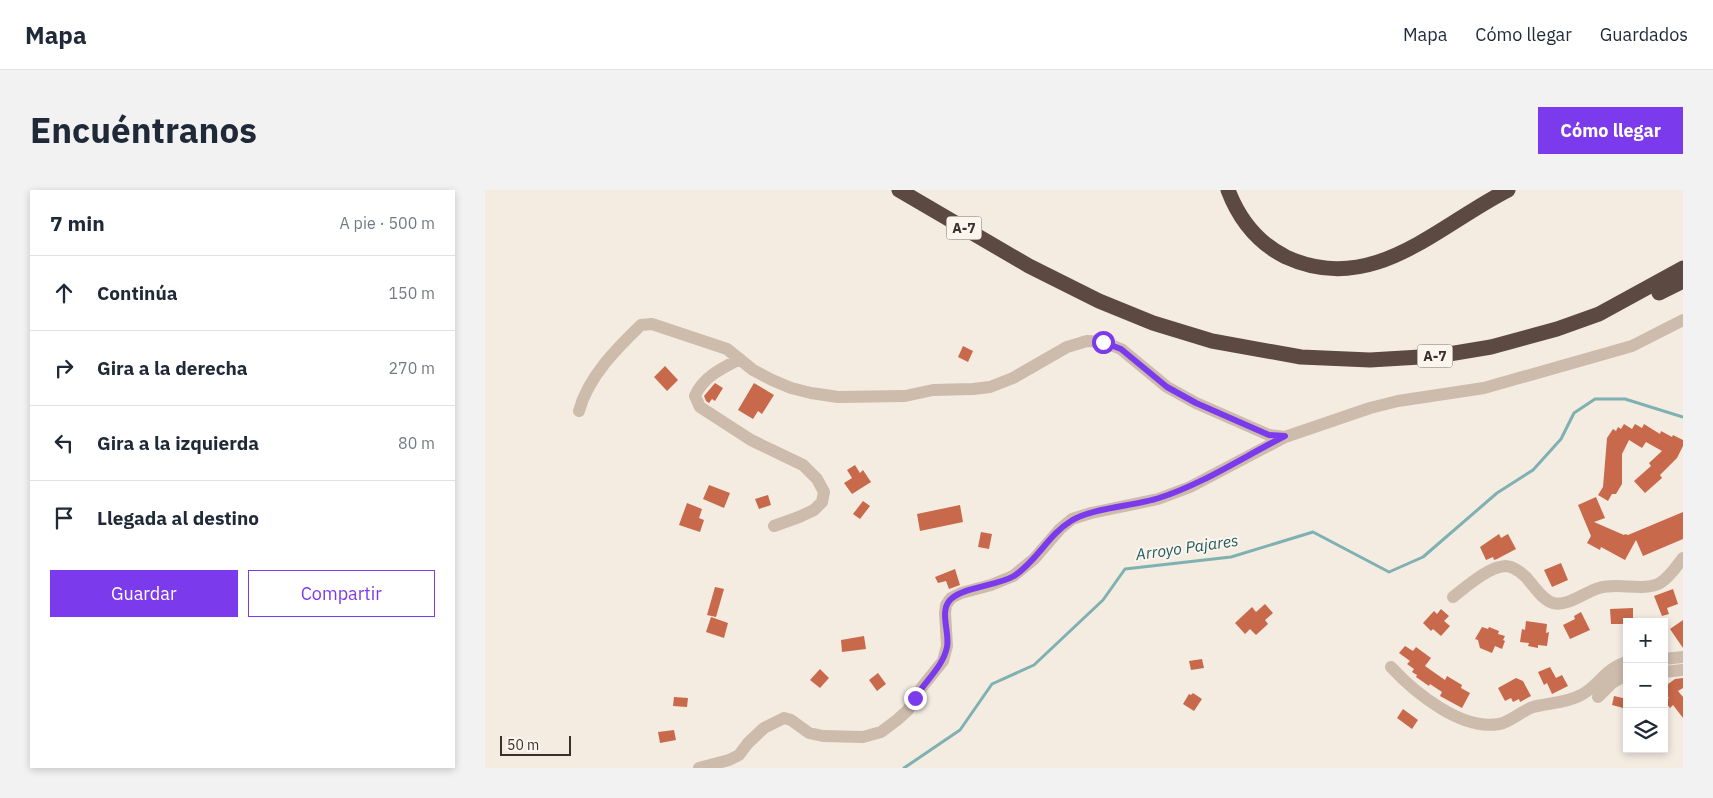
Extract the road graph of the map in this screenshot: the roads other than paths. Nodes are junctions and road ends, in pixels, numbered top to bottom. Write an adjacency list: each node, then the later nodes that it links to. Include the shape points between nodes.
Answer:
1 (899, 190): 6 (highway, A-7, via 1029,266 1099,301 1212,341 1301,358 1370,360 1437,356 1491,347)
2 (1228, 190): 3 (highway, via 1246,224 1279,254 1300,263 1343,269 1392,258 1421,244)
3 (1508, 190)
4 (1683, 268): 6 (highway, A-7)
5 (1683, 281): 6 (highway, via 1619,311)
6 (1599, 314)
7 (1683, 320): 10 (street, via 1622,348 1484,388 1398,400)
8 (740, 359): 9 (street, via 727,350 694,338 651,324 641,325 601,368 582,398); 10 (street, via 772,380 811,393 839,397 905,396 933,390 991,387 1067,347 1087,341 1103,342 1121,349 1167,387 1196,403 1269,435); 11 (street, via 717,371 699,386 695,396 700,407 751,440 803,465 817,478 824,492 822,502 815,510)
9 (579, 410)
10 (1285, 436): 22 (street, via 1182,490 1072,520 1013,576 951,598 946,605 947,646 943,661 908,710 881,732 863,737 823,736 809,733 784,718 764,728 739,755)
11 (774, 526)
12 (1683, 558): 13 (street, via 1666,578 1653,586 1599,588 1564,603 1546,599 1527,578 1507,566 1485,574)
13 (1453, 598)
14 (1683, 657): 15 (street)
15 (1668, 659)
16 (1625, 663): 17 (street, via 1609,670 1581,695 1527,709 1502,724 1488,726 1449,713 1411,687)
17 (1391, 667)
18 (1683, 670): 19 (street)
19 (1668, 672)
20 (1623, 676): 21 (street)
21 (1598, 696)
22 (699, 768)

